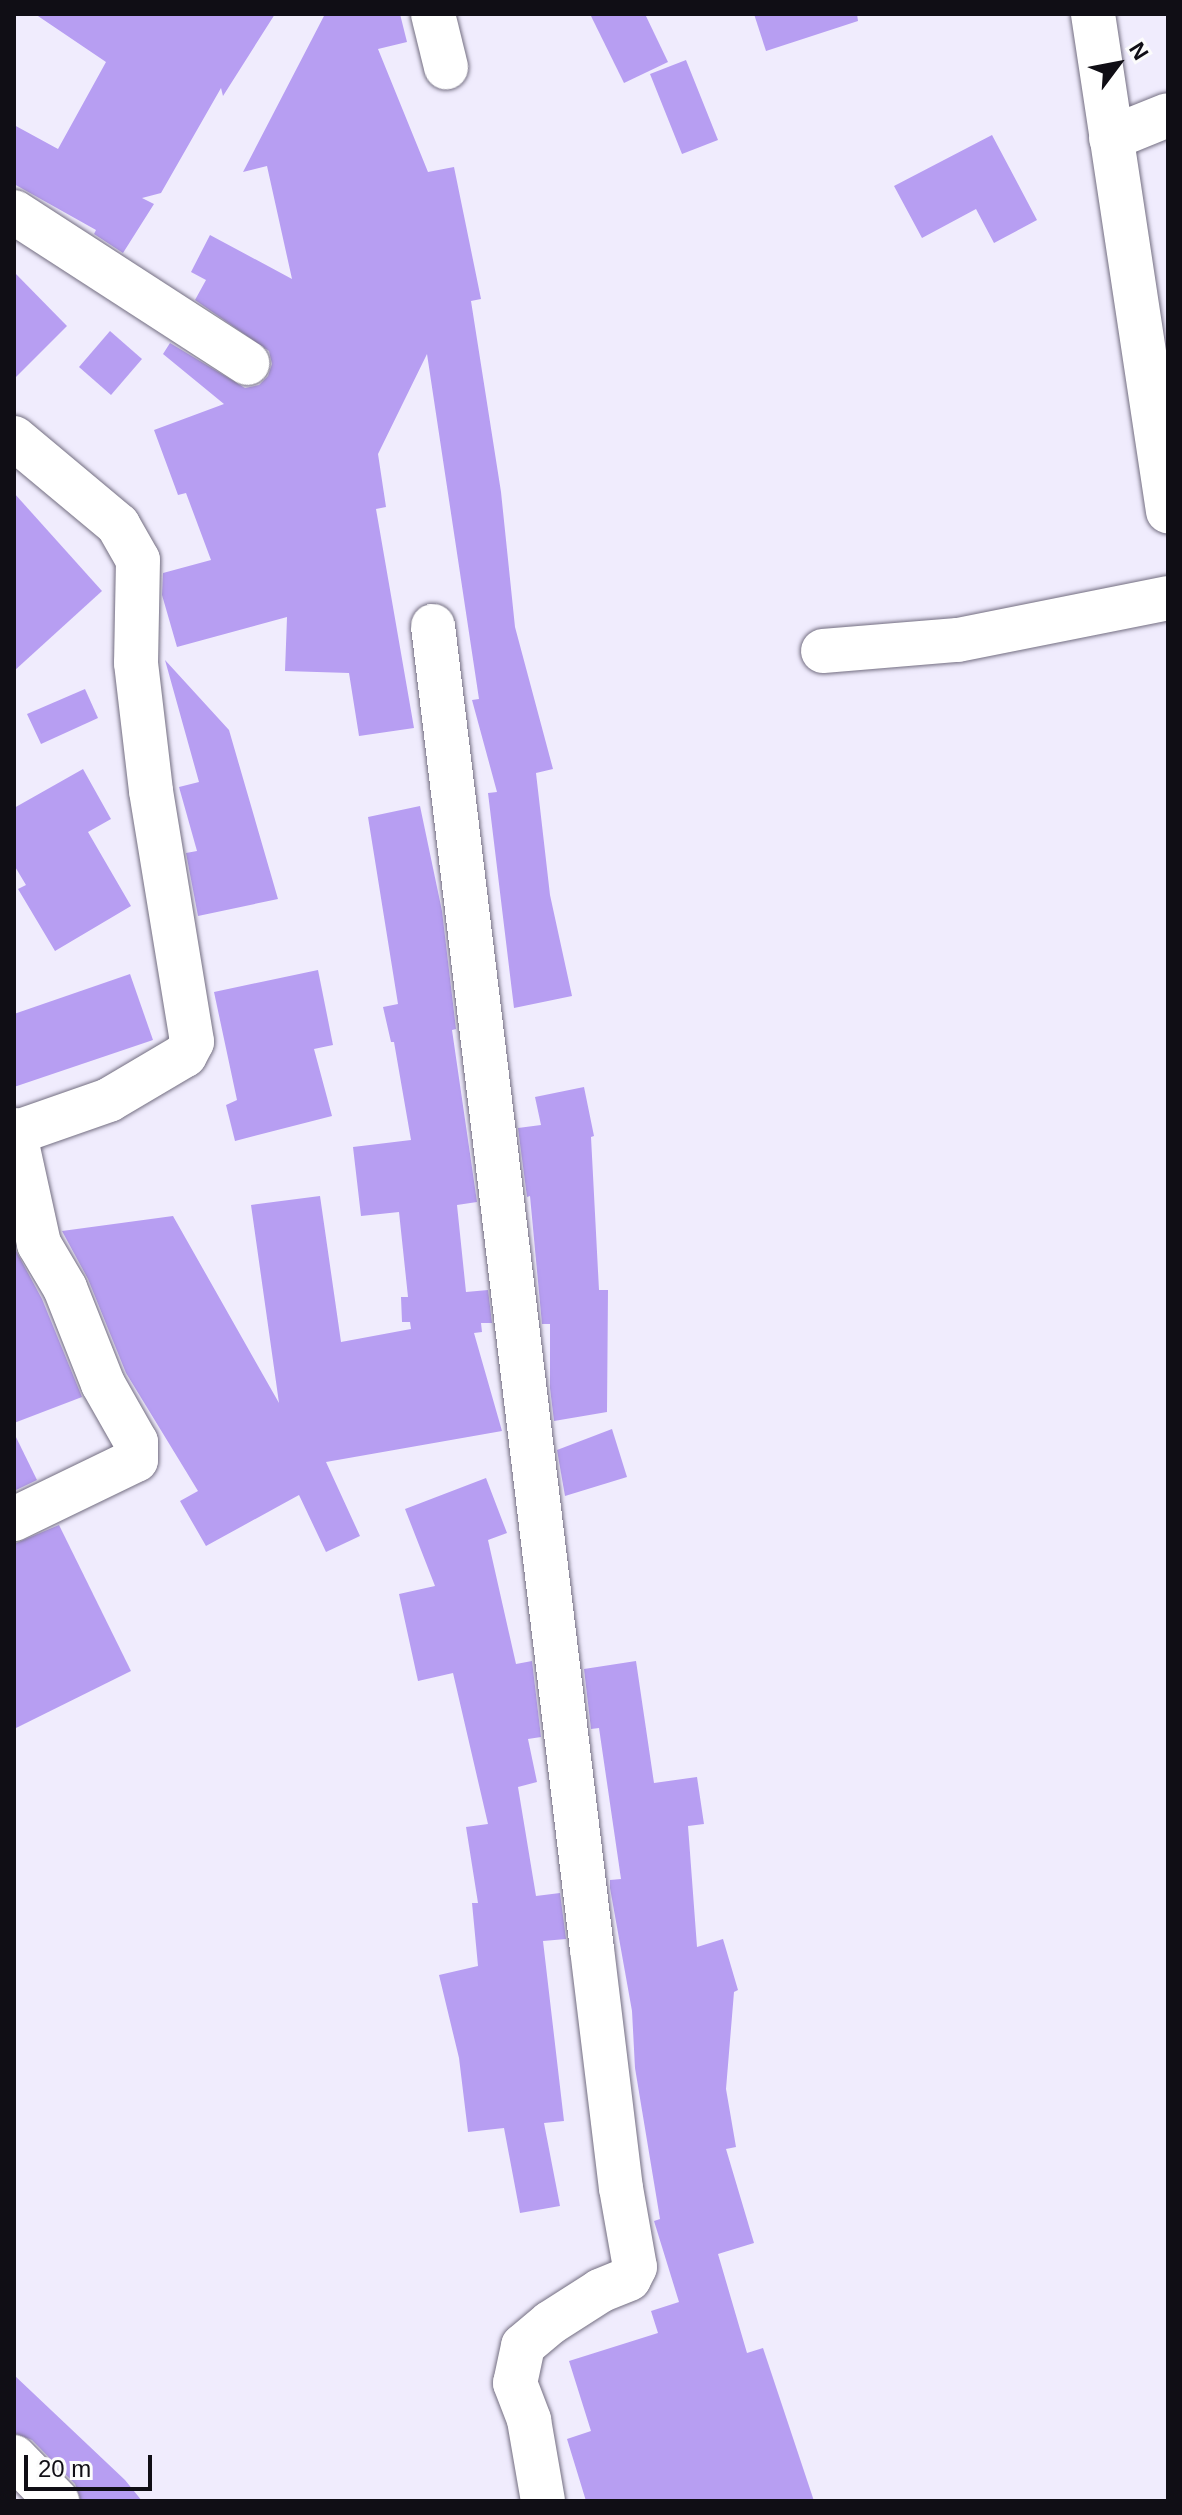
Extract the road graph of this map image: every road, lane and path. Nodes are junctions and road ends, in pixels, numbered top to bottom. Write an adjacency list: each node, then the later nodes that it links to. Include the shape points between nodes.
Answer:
1 (433, 14): 3 (street)
2 (1093, 14): 5 (street)
3 (446, 67)
4 (1168, 115): 5 (street)
5 (1111, 138): 9 (street)
6 (14, 212): 7 (street)
7 (247, 363)
8 (14, 438): 13 (street, via 118,525 138,560 136,663 192,1042 185,1055 109,1100)
9 (1168, 511)
10 (1168, 598): 12 (street, via 958,640)
11 (433, 626): 17 (street, via 621,2188 635,2267 629,2279 600,2291 523,2346 515,2383 529,2420)
12 (823, 651)
13 (14, 1132): 14 (street, via 39,1244 65,1288 103,1384 136,1442 136,1460)
14 (14, 1519)
15 (14, 2457): 16 (street)
16 (57, 2501)
17 (543, 2501)

